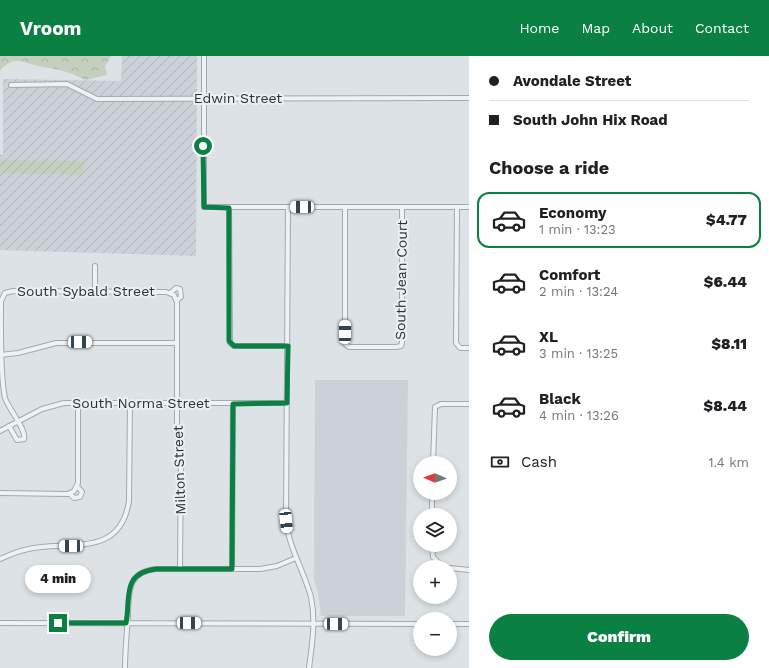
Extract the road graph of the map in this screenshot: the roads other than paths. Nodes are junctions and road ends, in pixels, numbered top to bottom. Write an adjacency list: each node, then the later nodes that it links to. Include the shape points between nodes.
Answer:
1 (204, 56): 3 (street)
2 (11, 85): 3 (street, Edwin Street, via 68,84 98,99)
3 (203, 98): 4 (street, Edwin Street); 10 (street, via 204,207)
4 (469, 98)
5 (288, 207): 6 (street); 10 (street); 17 (street)
6 (345, 207): 7 (street); 7 (street, South Jean Court, via 345,342 348,347 393,347 401,346 402,342)
7 (402, 207): 8 (street)
8 (457, 207): 9 (street); 18 (street, via 456,343 460,348)
9 (469, 207)
10 (229, 208): 17 (street, via 230,343 234,346)
11 (96, 266): 13 (street)
12 (180, 289): 14 (street, South Sybald Street, via 176,288); 15 (street, Milton Street, via 181,297)
13 (95, 291): 14 (street, South Sybald Street); 19 (street, South Sybald Street, via 13,291 3,294)
14 (172, 294): 15 (street)
15 (177, 300): 16 (street, Milton Street)
16 (177, 343): 19 (street, via 56,343); 23 (street, Milton Street)
17 (288, 346): 22 (street)
18 (469, 348)
19 (0, 355): 26 (street, via 3,392)
20 (78, 403): 21 (street, South Norma Street); 26 (street, South Norma Street, via 52,406); 30 (street)
21 (130, 403): 23 (street, South Norma Street); 33 (street, via 129,501 125,517 116,530 93,544 36,547)
22 (287, 403): 24 (street, South Norma Street); 34 (street, via 286,521)
23 (177, 404): 24 (street, South Norma Street); 35 (street, Milton Street, via 177,431 181,455)
24 (233, 404): 36 (street)
25 (469, 404): 29 (street, via 436,406 433,412)
26 (18, 421): 27 (street, South Norma Street); 27 (street, via 25,433 22,440 16,439)
27 (10, 426): 28 (street, South Norma Street)
28 (0, 431)
29 (433, 456)
30 (77, 486): 32 (street); 32 (street, via 82,492 80,496 74,498)
31 (0, 493): 32 (street)
32 (70, 494)
33 (0, 558)
34 (296, 558): 36 (street, via 266,568); 41 (street, via 310,596)
35 (180, 569): 36 (street); 40 (street, via 151,570 134,580 128,594)
36 (232, 569)
37 (457, 569): 38 (street)
38 (469, 570)
39 (0, 623): 40 (street)
40 (126, 623): 41 (street); 45 (street)
41 (313, 623): 42 (street); 46 (street)
42 (413, 624)
43 (457, 624): 44 (street)
44 (469, 624)
45 (125, 668)
46 (309, 668)

